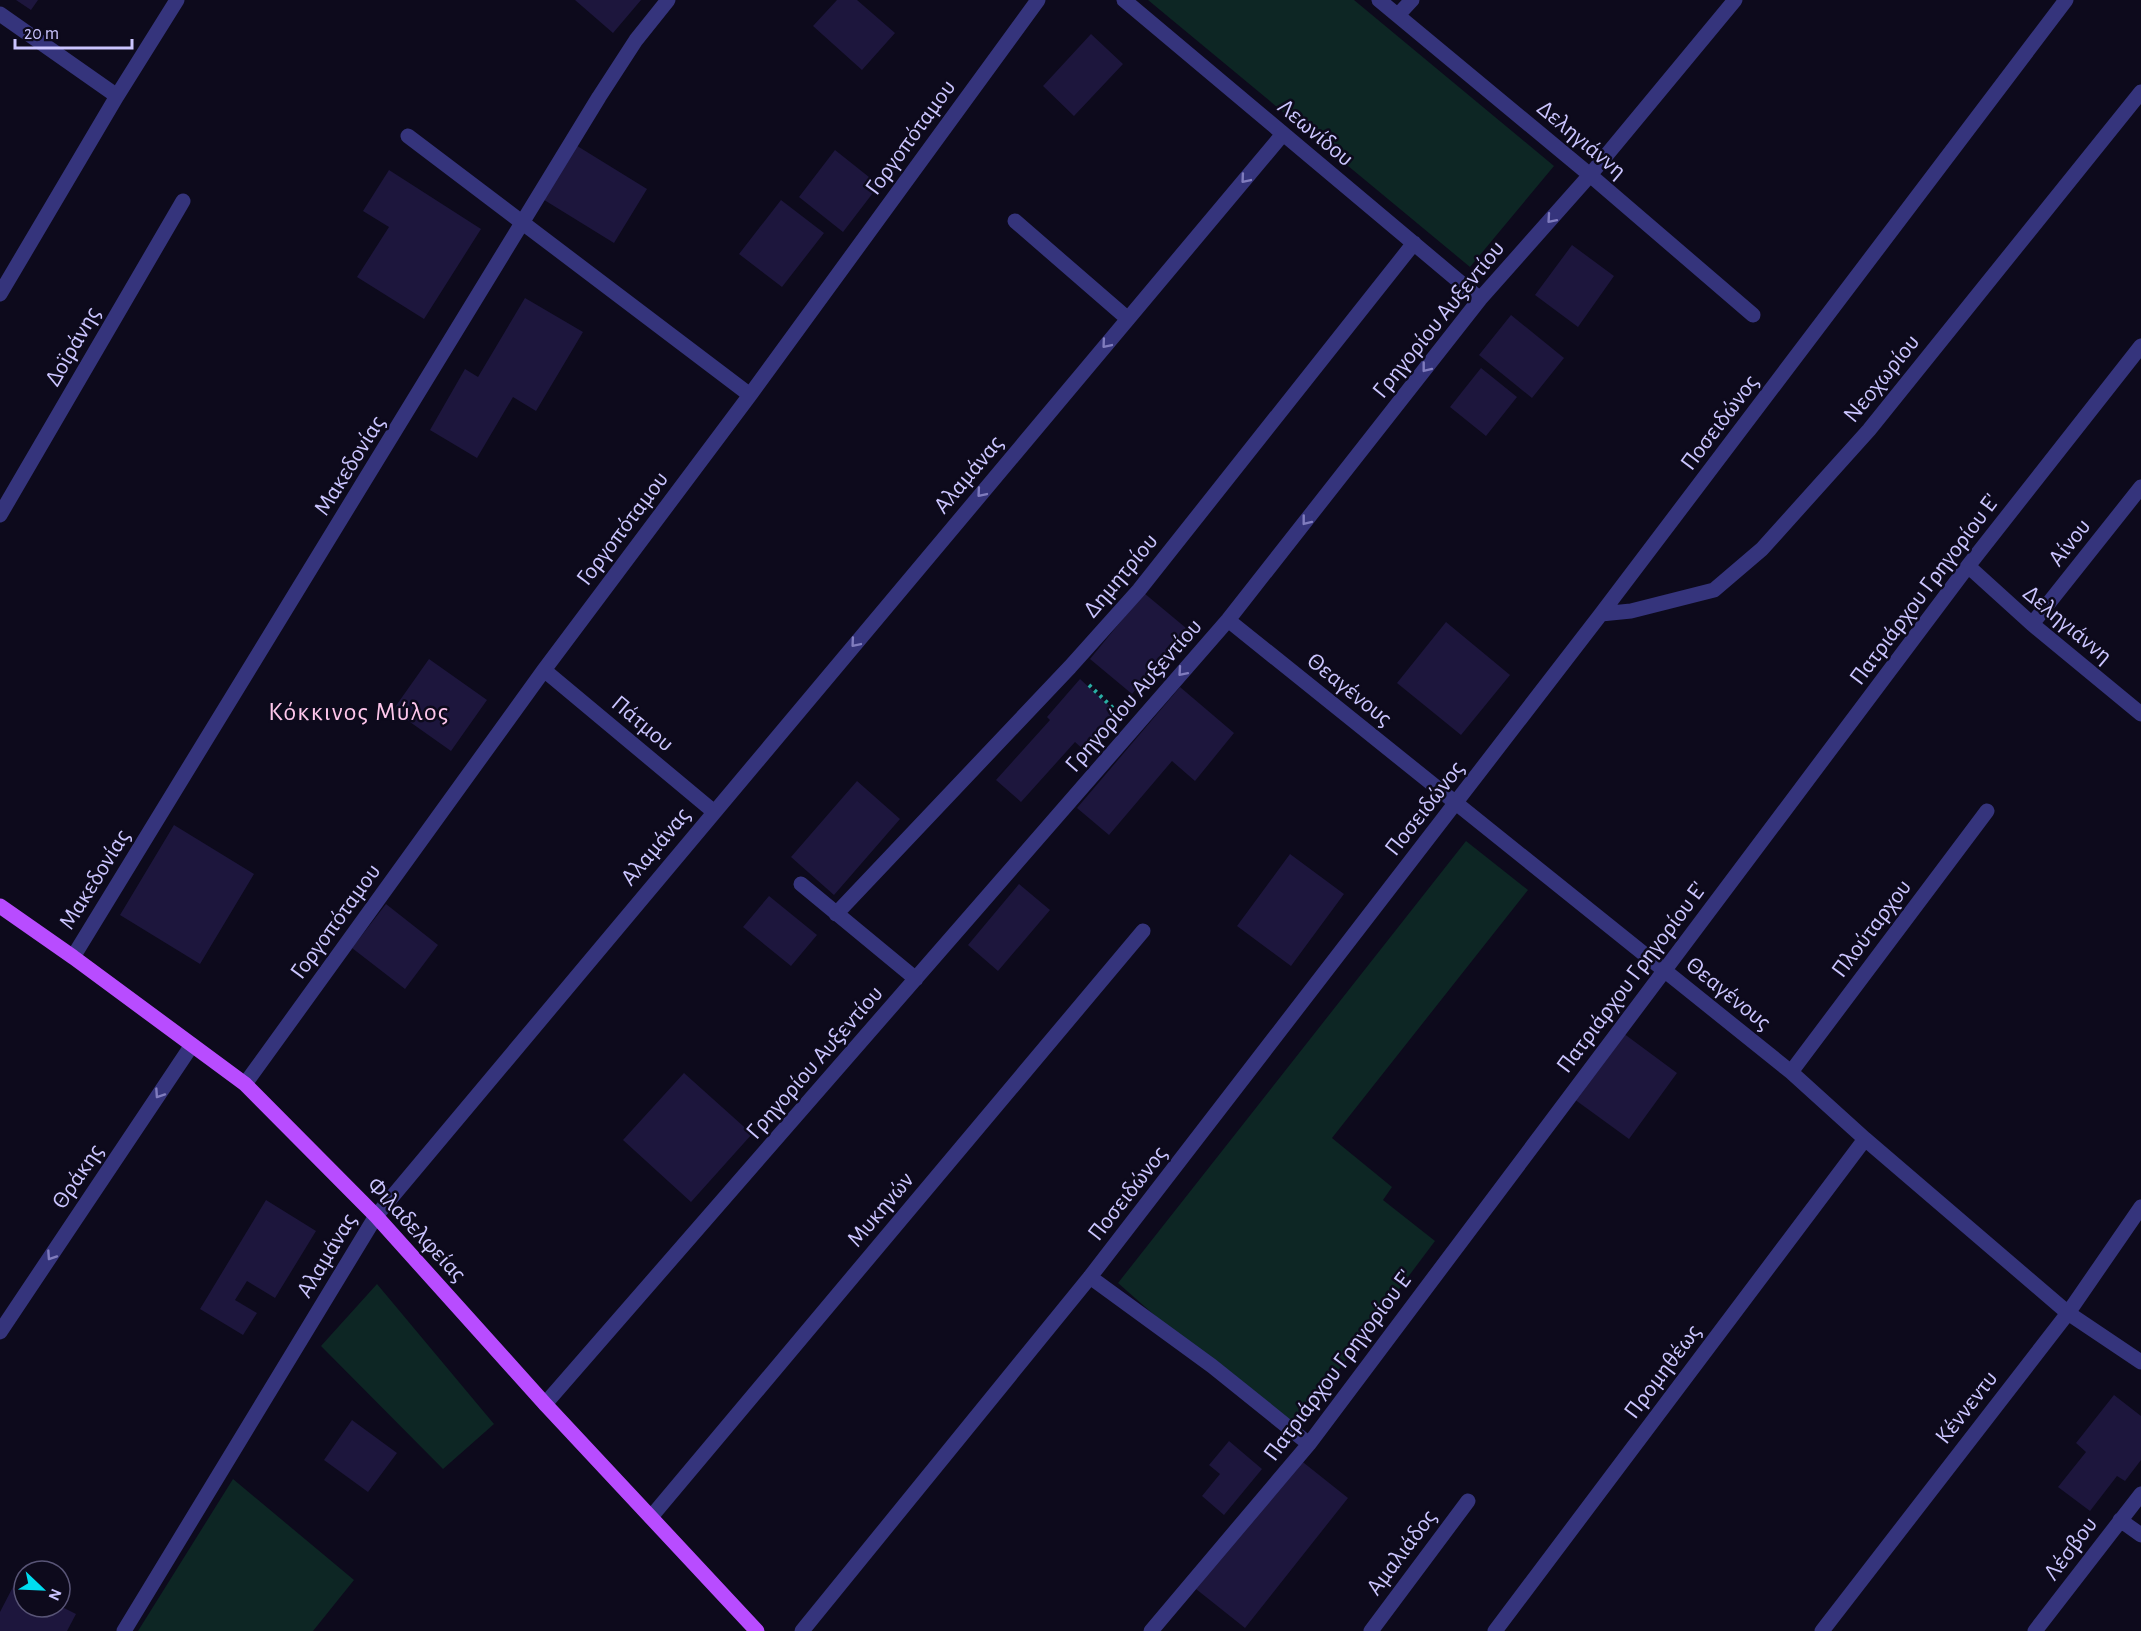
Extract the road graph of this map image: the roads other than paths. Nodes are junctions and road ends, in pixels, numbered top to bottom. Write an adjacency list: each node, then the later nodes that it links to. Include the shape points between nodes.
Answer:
1 (177, 0): 12 (street)
2 (668, 0): 18 (street, Μακεδονίας, via 599,96)
3 (1038, 0): 25 (street, Γοργοπόταμου)
4 (1124, 0): 13 (street, Λεωνίδου)
5 (1379, 0): 10 (street, Δεληγιάννη)
6 (1412, 0): 10 (street)
7 (1735, 0): 15 (street, Γρηγορίου Αυξεντίου)
8 (2066, 0): 29 (street, Ποσειδώνος)
9 (0, 14): 12 (street)
10 (1398, 15): 15 (street, Δεληγιάννη)
11 (2141, 92): 29 (street, Νεοχωρίου, via 1869,430 1762,549 1714,590 1631,611)
12 (117, 96): 20 (street)
13 (1283, 134): 19 (street, Λεωνίδου); 23 (street, Αλαμάνας, one-way to 23)
14 (408, 136): 18 (street)
15 (1590, 175): 21 (street, Γρηγορίου Αυξεντίου, one-way to 21); 22 (street, Δεληγιάννη)
16 (183, 201): 27 (street, Δοϊράνης)
17 (1015, 221): 23 (street)
18 (523, 223): 25 (street); 41 (street, Μακεδονίας)
19 (1414, 243): 21 (street, Λεωνίδου); 39 (street, Δημητρίου, via 1139,590)
20 (0, 294)
21 (1480, 299): 30 (street, Γρηγορίου Αυξεντίου, one-way to 30)
22 (1753, 315)
23 (1128, 319): 35 (street, Αλαμάνας, one-way to 35)
24 (2141, 346): 28 (street, Πατριάρχου Γρηγορίου E')
25 (750, 395): 32 (street, Γοργοπόταμου)
26 (2141, 487): 31 (street, Αίνου)
27 (0, 515)
28 (1968, 566): 31 (street, Δεληγιάννη); 42 (street, Πατριάρχου Γρηγορίου E')
29 (1601, 614): 34 (street, Ποσειδώνος)
30 (1228, 620): 34 (street, Θεαγένους); 43 (street, Γρηγορίου Αυξεντίου, one-way to 43)
31 (2032, 624): 33 (street, Δεληγιάννη)
32 (544, 670): 35 (street, Πάτμου); 46 (street, Γοργοπόταμου)
33 (2141, 714)
34 (1456, 804): 42 (street, Θεαγένους); 50 (street, Ποσειδώνος)
35 (714, 811): 49 (street, Αλαμάνας)
36 (1987, 811): 45 (street, Πλούταρχου)
37 (801, 884): 39 (street)
38 (0, 906): 41 (main road, Φιλαδελφείας)
39 (836, 914): 43 (street)
40 (1143, 931): 58 (street, Μυκηνών)
41 (73, 957): 44 (main road, Φιλαδελφείας)
42 (1664, 970): 45 (street, Θεαγένους); 55 (street, Πατριάρχου Γρηγορίου E')
43 (916, 979): 54 (street, Γρηγορίου Αυξεντίου)
44 (192, 1045): 46 (main road, Φιλαδελφείας); 52 (street, Θράκης, one-way to 52)
45 (1791, 1072): 47 (street, Θεαγένους)
46 (245, 1084): 49 (main road, Φιλαδελφείας)
47 (1865, 1139): 51 (street, Θεαγένους); 66 (street, Προμηθέως)
48 (2141, 1207): 51 (street, Κέννεντυ)
49 (376, 1216): 54 (main road, Φιλαδελφείας); 61 (street, Αλαμάνας)
50 (1090, 1277): 55 (street, via 1212,1366); 63 (street, Ποσειδώνος)
51 (2068, 1313): 53 (street, Θεαγένους); 67 (street, Κέννεντυ)
52 (0, 1332)
53 (2141, 1362)
54 (545, 1404): 58 (main road, Φιλαδελφείας)
55 (1309, 1444): 64 (street, Πατριάρχου Γρηγορίου E')
56 (2141, 1494): 59 (street, Λέσβου)
57 (1468, 1501): 65 (street, Αμαλιάδος)
58 (651, 1517): 62 (main road, Φιλαδελφείας)
59 (2120, 1520): 60 (street); 68 (street, Λέσβου)
60 (2141, 1535)
61 (124, 1631)
62 (757, 1631)
63 (802, 1631)
64 (1151, 1631)
65 (1371, 1631)
66 (1495, 1631)
67 (1821, 1631)
68 (2035, 1631)

